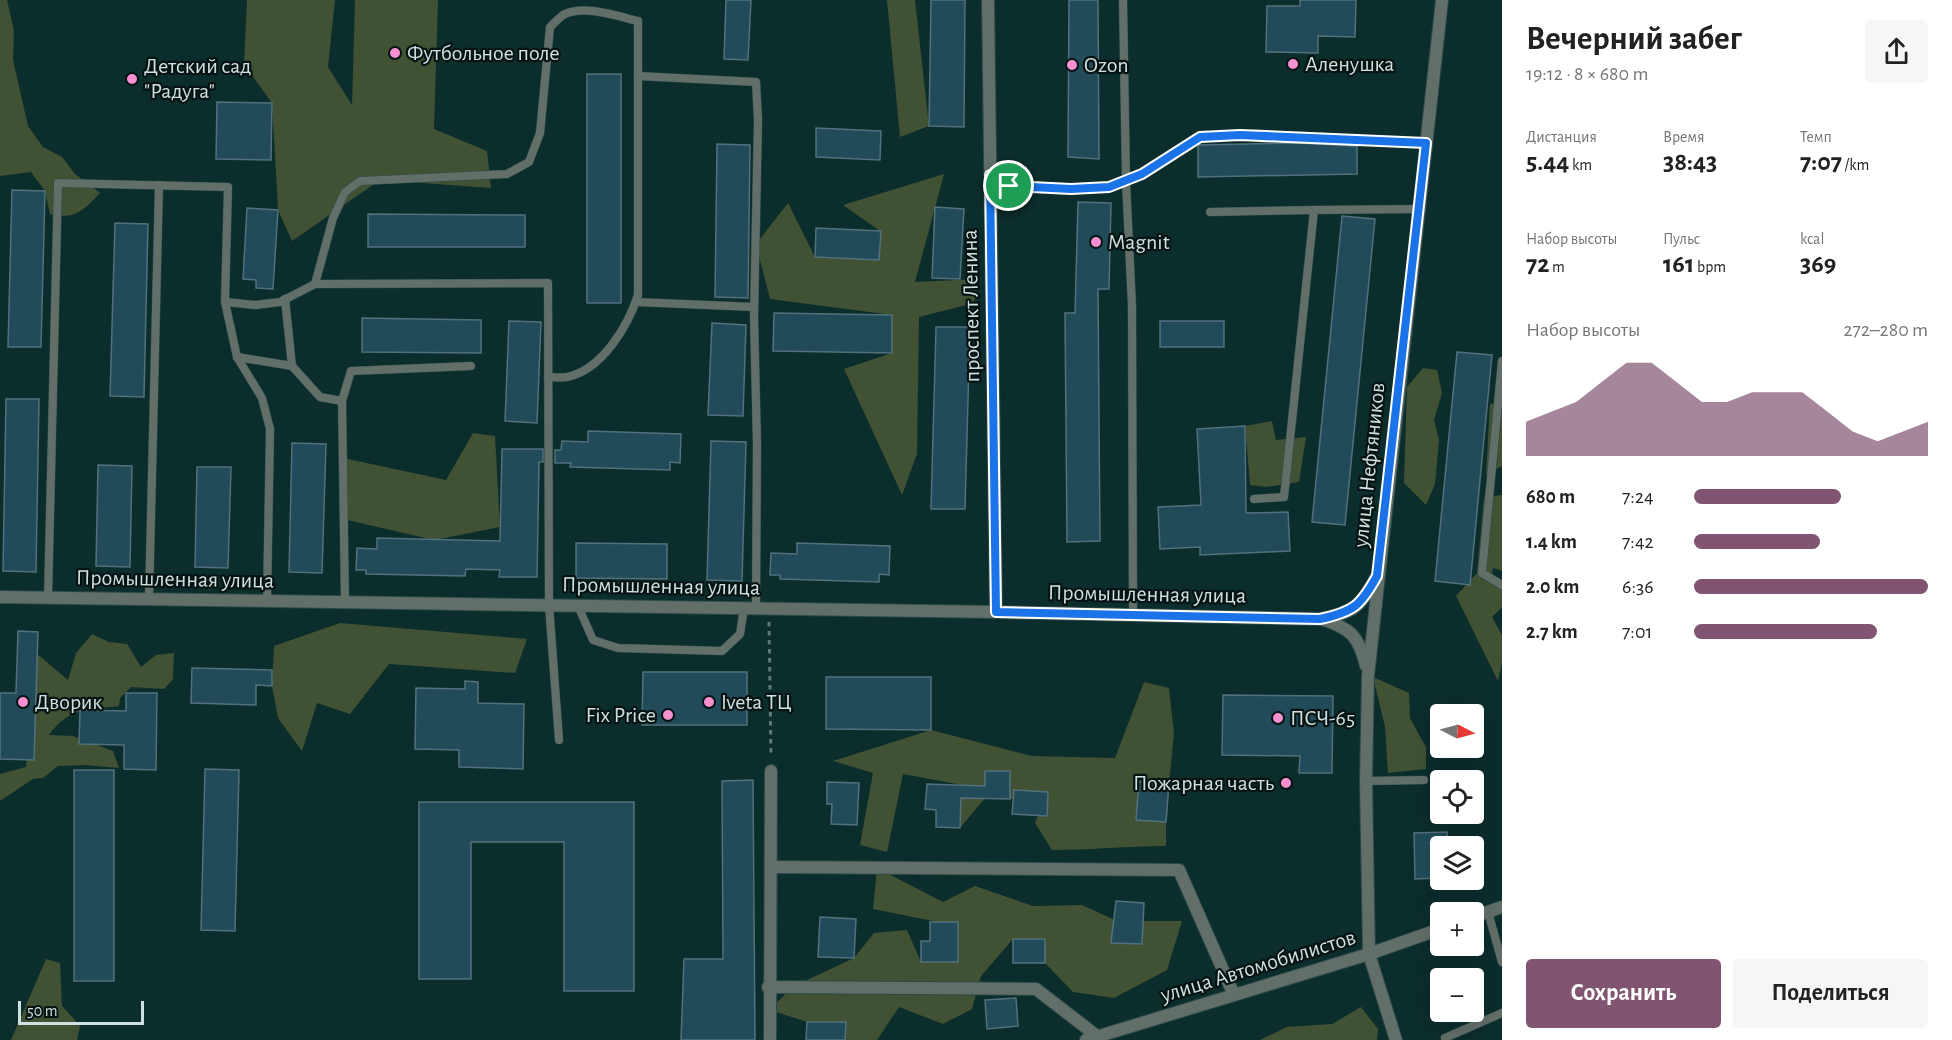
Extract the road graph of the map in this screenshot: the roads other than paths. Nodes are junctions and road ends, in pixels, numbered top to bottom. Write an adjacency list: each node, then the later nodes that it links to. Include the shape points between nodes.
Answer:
1 (988, 0): 6 (street, проспект Ленина)
2 (1123, 0): 7 (lane)
3 (1442, 0): 5 (street, улица Нефтяников)
4 (638, 76): 12 (lane, via 638,21 592,10 564,14 550,27 540,133 529,162 507,174 360,181 345,192 333,218); 14 (lane); 16 (lane, via 756,82)
5 (1426, 143): 7 (lane, via 1240,135 1200,137); 9 (street, улица Нефтяников)
6 (990, 175): 7 (lane, via 1009,186 1071,189 1109,187); 36 (street, проспект Ленина)
7 (1126, 180): 37 (lane, via 1132,306)
8 (159, 185): 15 (lane, via 228,187); 29 (lane, via 58,183); 30 (lane)
9 (1418, 209): 10 (lane); 26 (street, улица Нефтяников)
10 (1314, 210): 11 (lane); 25 (lane, via 1284,497)
11 (1210, 212)
12 (315, 284): 13 (lane); 21 (lane, via 548,283)
13 (285, 299): 15 (lane, via 255,305); 19 (lane)
14 (636, 302): 16 (lane); 21 (lane, via 630,318 599,361 568,377)
15 (225, 303): 17 (lane)
16 (754, 307): 35 (lane)
17 (237, 357): 19 (lane); 31 (lane, via 262,398 270,429)
18 (1502, 361): 23 (lane)
19 (292, 366): 22 (lane, via 320,397)
20 (471, 366): 22 (lane, via 351,371)
21 (548, 377): 33 (lane)
22 (342, 401): 32 (lane)
23 (1491, 472): 24 (lane); 27 (lane, via 1482,573)
24 (1502, 473)
25 (1254, 499)
26 (1377, 576): 38 (street, Промышленная улица, via 1354,609); 39 (street, улица Нефтяников)
27 (1502, 585)
28 (0, 597): 29 (street, Промышленная улица)
29 (48, 598): 30 (street, Промышленная улица)
30 (149, 599): 31 (street, Промышленная улица)
31 (267, 601): 32 (street, Промышленная улица)
32 (345, 602): 33 (street, Промышленная улица)
33 (549, 605): 34 (street, Промышленная улица); 40 (lane)
34 (578, 606): 35 (street, Промышленная улица); 35 (lane, via 593,640 618,648 722,651 740,634)
35 (756, 608): 36 (street, Промышленная улица)
36 (996, 612): 37 (street, Промышленная улица)
37 (1133, 615): 38 (street, Промышленная улица)
38 (1320, 619): 39 (street, Промышленная улица, via 1353,634 1362,650)
39 (1368, 676): 43 (street, улица Нефтяников)
40 (559, 740)
41 (771, 771): 44 (street)
42 (1424, 780): 43 (lane)
43 (1366, 781): 49 (street, улица Нефтяников)
44 (772, 867): 51 (street); 52 (street, via 1179,870)
45 (1502, 906): 46 (street)
46 (1488, 912): 47 (street); 50 (lane)
47 (1484, 913)
48 (1430, 933): 49 (street, улица Автомобилистов)
49 (1369, 954): 52 (street, улица Автомобилистов); 57 (street, улица Нефтяников)
50 (1502, 962)
51 (768, 987): 54 (street, via 1036,989); 56 (street)
52 (1234, 995): 54 (street, улица Автомобилистов)
53 (1502, 1013): 55 (lane)
54 (1092, 1038)
55 (1445, 1038)
56 (770, 1040)
57 (1396, 1040)

